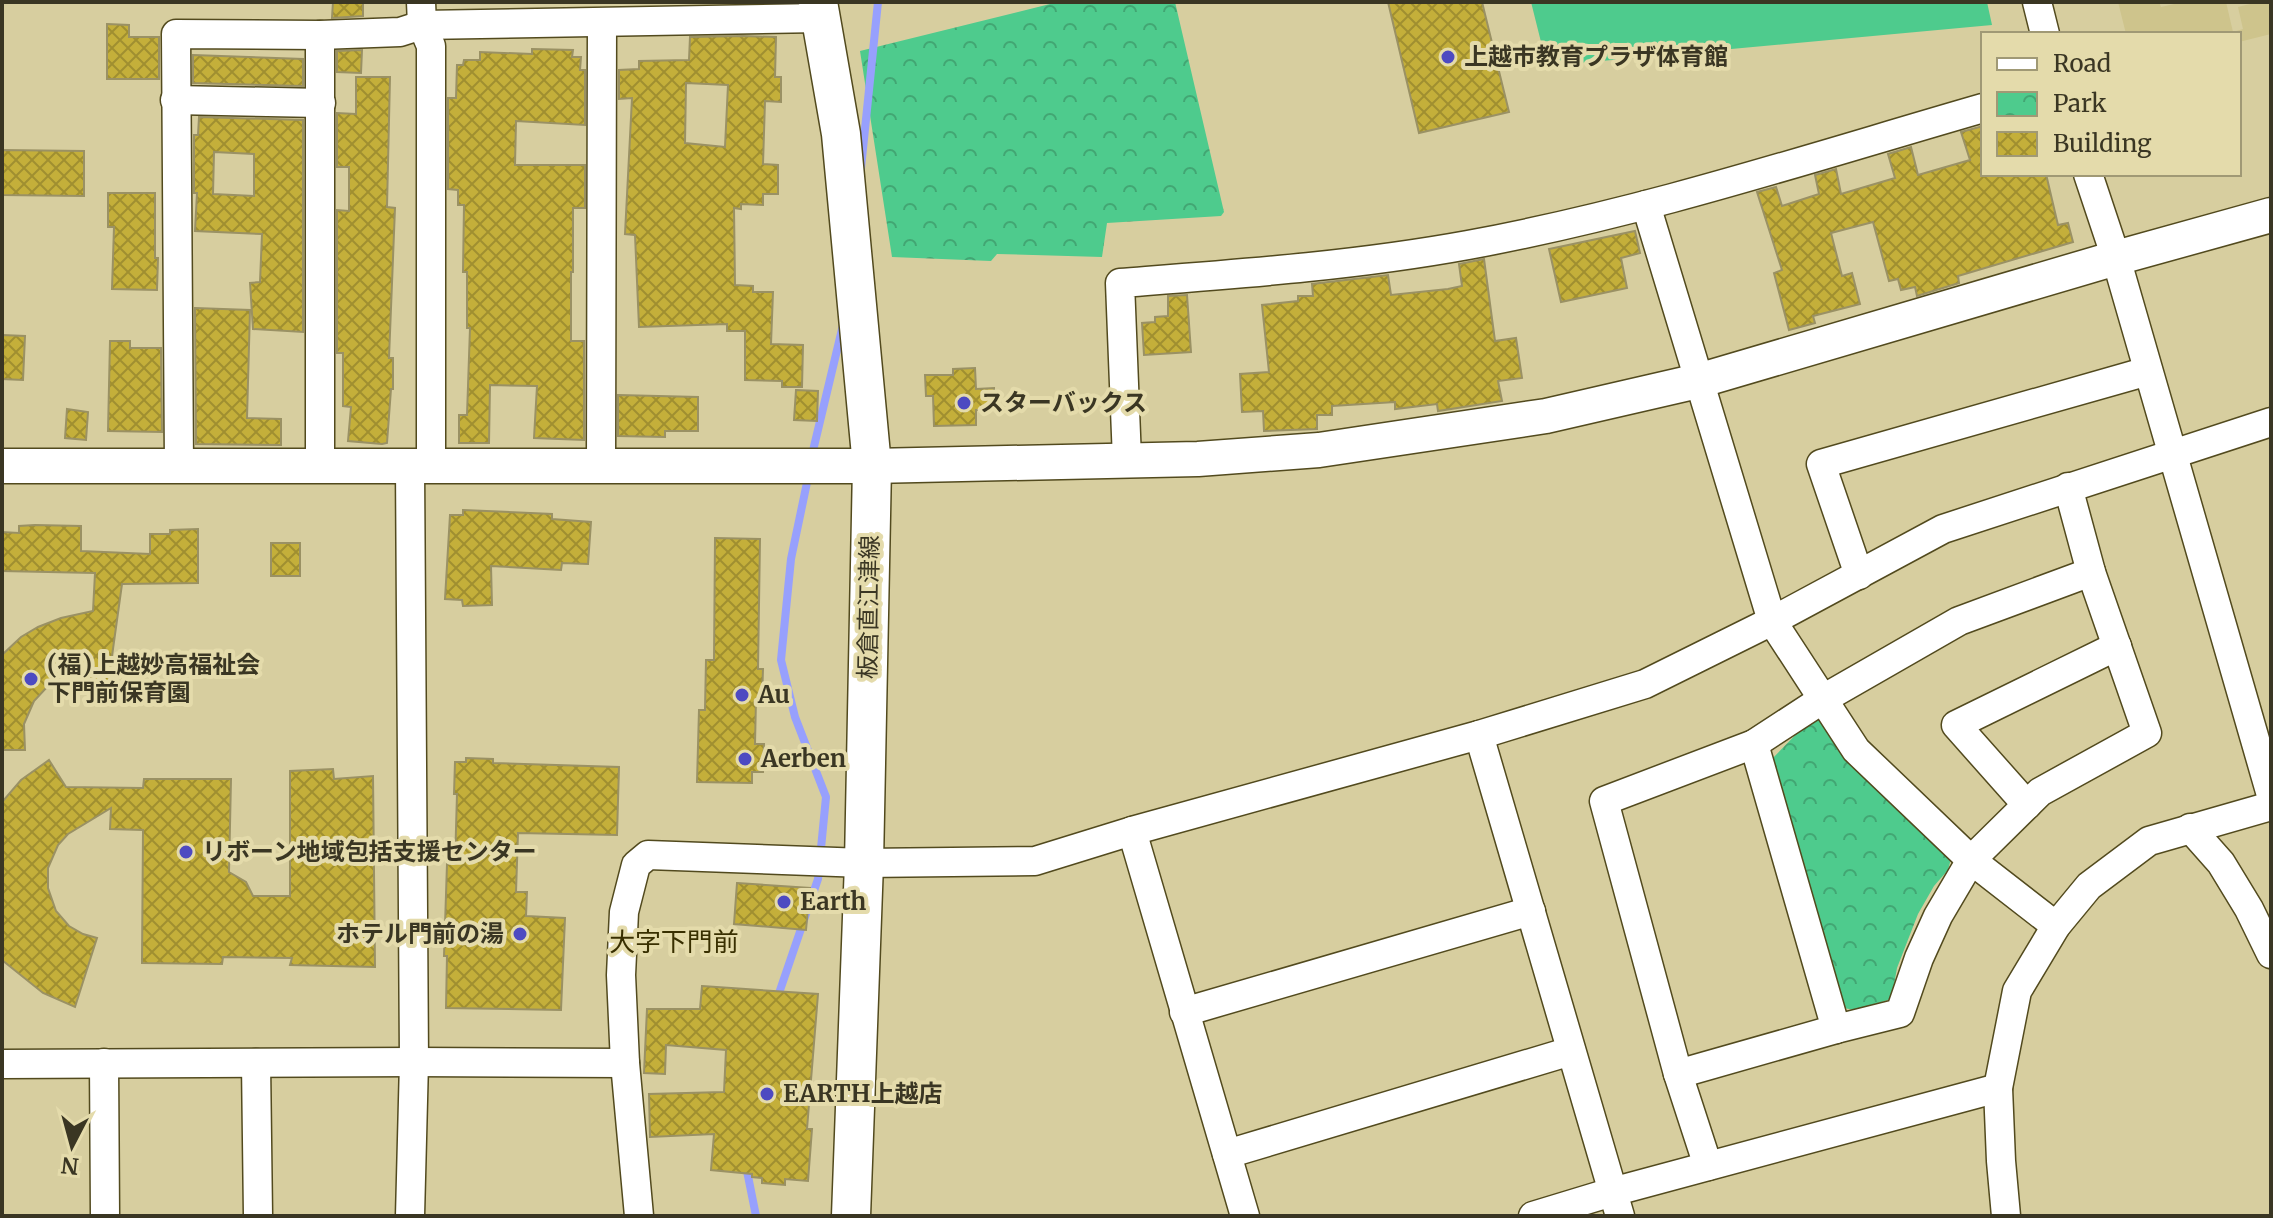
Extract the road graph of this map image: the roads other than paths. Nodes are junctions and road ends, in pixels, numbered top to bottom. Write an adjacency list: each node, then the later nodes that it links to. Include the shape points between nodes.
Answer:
1 (2037, 2): 5 (street)
2 (820, 10): 4 (street); 24 (main road, 板倉直江津線, via 841,134)
3 (421, 13): 4 (street); 6 (street, via 400,32); 23 (street, via 431,46)
4 (602, 23): 20 (street)
5 (2044, 32)
6 (320, 35): 7 (street, via 176,34); 8 (street)
7 (175, 100): 8 (street); 22 (street)
8 (321, 103): 19 (street)
9 (1981, 109): 11 (street)
10 (2089, 176): 13 (street)
11 (1646, 205): 15 (street); 18 (street, via 1382,259 1120,283)
12 (2271, 215): 13 (street)
13 (2116, 258): 14 (street); 15 (street)
14 (2148, 371): 17 (street); 27 (street, via 1821,464)
15 (1698, 381): 18 (street, via 1546,416 1432,435 1319,450); 28 (street)
16 (2271, 422): 17 (street)
17 (2172, 454): 25 (street); 33 (street)
18 (1127, 460): 24 (street)
19 (320, 465): 22 (street); 23 (street)
20 (601, 465): 23 (street); 24 (street)
21 (2, 466): 22 (street)
22 (179, 466)
23 (420, 466): 46 (street)
24 (872, 466): 39 (main road, 板倉直江津線)
25 (2068, 487): 26 (street); 27 (street, via 1943,529)
26 (2091, 572): 29 (street); 30 (street, via 1959,621)
27 (1859, 575): 28 (street)
28 (1772, 621): 30 (street); 31 (street, via 1645,684)
29 (2117, 646): 34 (street, via 2147,733 2040,792); 34 (street, via 1956,725)
30 (1823, 699): 32 (street); 38 (street, via 1856,750)
31 (1479, 735): 37 (street); 40 (street)
32 (1754, 744): 44 (street); 51 (street, via 1604,801)
33 (2271, 795)
34 (2027, 805): 38 (street)
35 (2271, 806): 36 (street)
36 (2190, 828): 41 (street, via 2149,841 2089,886); 42 (street, via 2221,863)
37 (1132, 831): 39 (street, via 1035,861); 43 (street)
38 (1971, 860): 41 (street); 44 (street, via 1938,916 1900,1013)
39 (864, 863): 49 (street, via 648,855 636,865 624,912); 60 (main road, 板倉直江津線)
40 (1531, 911): 43 (street); 45 (street)
41 (2056, 926): 52 (street, via 2017,991)
42 (2271, 954)
43 (1184, 1012): 53 (street)
44 (1836, 1029): 51 (street)
45 (1571, 1051): 53 (street); 55 (street)
46 (414, 1062): 48 (street); 49 (street); 58 (street)
47 (104, 1063): 48 (street); 50 (street); 56 (street)
48 (256, 1063): 57 (street)
49 (625, 1063): 59 (street)
50 (2, 1064)
51 (1678, 1074): 54 (street)
52 (1998, 1088): 54 (street); 63 (street)
53 (1227, 1154): 61 (street)
54 (1708, 1166): 55 (street)
55 (1616, 1204): 62 (street)
56 (105, 1216)
57 (258, 1216)
58 (410, 1216)
59 (639, 1216)
60 (851, 1216)
61 (1245, 1216)
62 (1533, 1216)
63 (2006, 1216)

